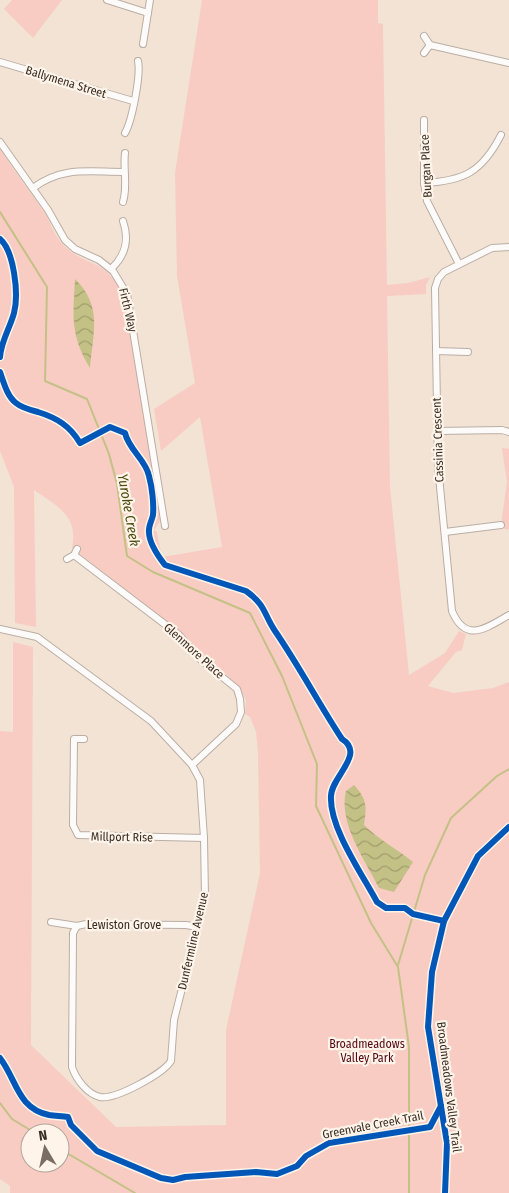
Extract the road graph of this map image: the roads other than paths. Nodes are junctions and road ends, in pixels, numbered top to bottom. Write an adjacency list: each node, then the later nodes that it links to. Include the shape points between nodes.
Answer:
1 (107, 0): 3 (street)
2 (150, 0): 3 (street)
3 (148, 13): 5 (street)
4 (424, 36): 6 (street)
5 (143, 44)
6 (430, 45): 7 (street); 10 (street)
7 (424, 53)
8 (138, 61): 11 (street, via 140,70)
9 (0, 62): 11 (street, Ballymena Street)
10 (509, 63)
11 (133, 102): 13 (street, via 131,122)
12 (424, 120): 18 (street, Burgan Place)
13 (125, 133)
14 (501, 135): 18 (street, via 484,160 468,174 450,182)
15 (0, 142): 19 (street, Firth Way)
16 (125, 153): 17 (street)
17 (123, 172): 19 (street, via 59,173); 20 (street, via 126,192)
18 (424, 183): 23 (street, Burgan Place, via 431,210)
19 (33, 188): 24 (street, Firth Way, via 65,240)
20 (123, 202)
21 (123, 221): 24 (street, via 126,231 124,256)
22 (509, 247): 23 (street, Cassinia Crescent, via 492,248)
23 (459, 264): 25 (street, Cassinia Crescent, via 438,279)
24 (111, 270): 30 (street, Firth Way, via 127,294)
25 (436, 351): 26 (street); 27 (street, Cassinia Crescent)
26 (468, 352)
27 (438, 431): 28 (street); 31 (street, Cassinia Crescent)
28 (509, 432)
29 (501, 524): 31 (street)
30 (165, 526)
31 (445, 532): 33 (street, Cassinia Crescent, via 452,611 457,623 475,631)
32 (73, 554): 36 (street, Glenmore Place, via 179,635 201,660 237,689 241,712 236,724)
33 (509, 615)
34 (0, 629): 36 (street, Dunfermline Avenue, via 37,637 151,721)
35 (84, 740): 37 (street, Millport Rise, via 72,738 73,825 78,835)
36 (192, 765): 37 (street, Dunfermline Avenue, via 202,788)
37 (204, 838): 40 (street, Dunfermline Avenue, via 206,889)
38 (51, 922): 39 (street, Lewiston Grove)
39 (77, 926): 40 (street, Lewiston Grove); 40 (street, Dunfermline Avenue, via 73,933 72,1067 75,1077 101,1097 158,1075 171,1061 174,1020)
40 (198, 927)

